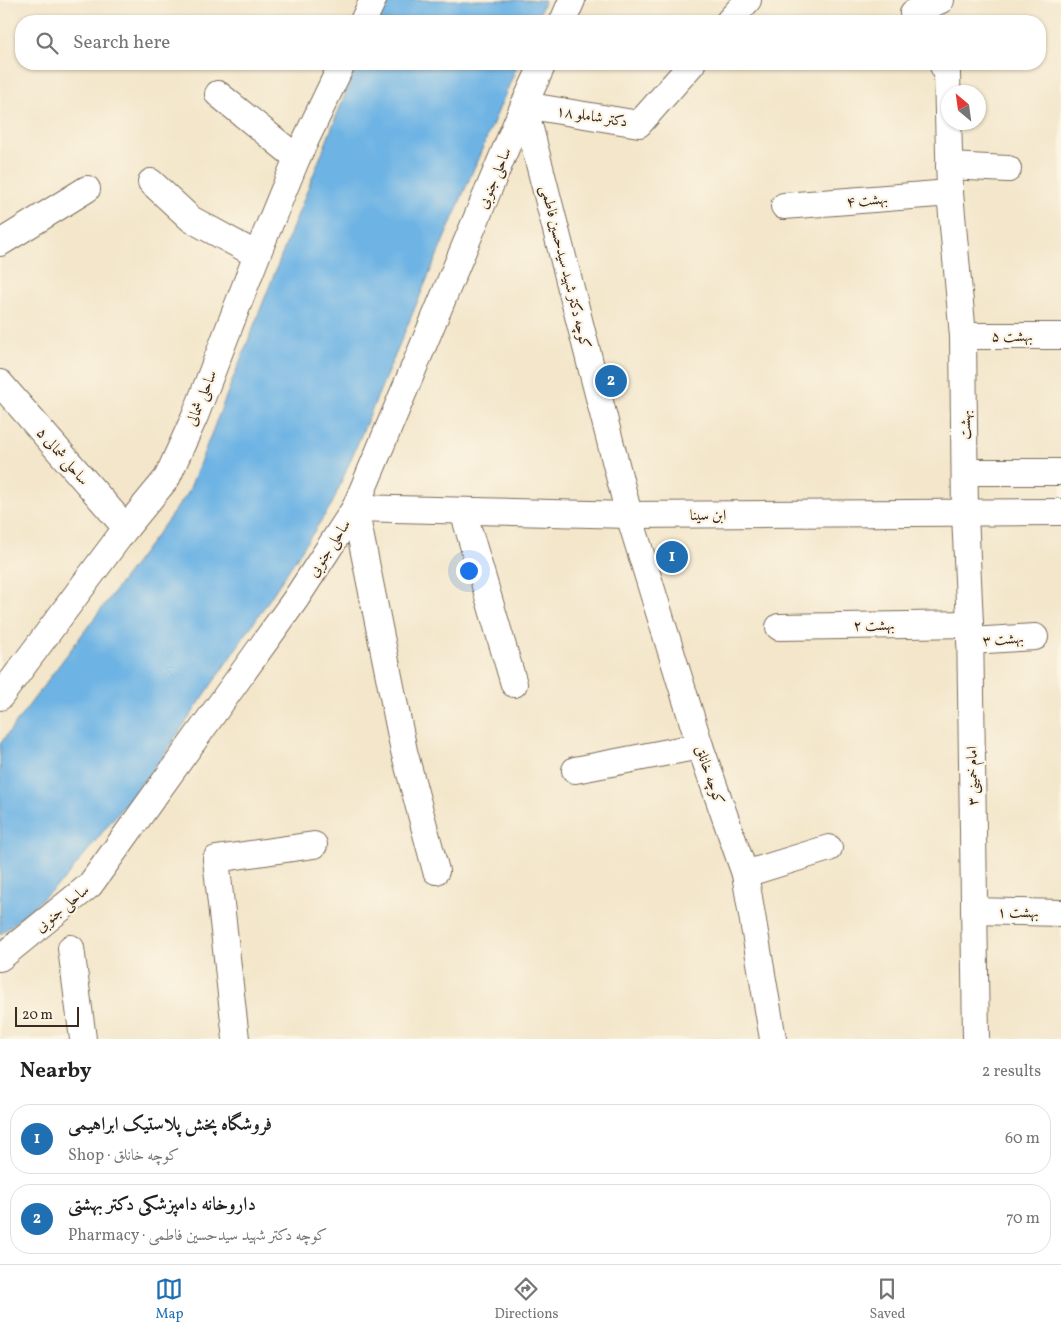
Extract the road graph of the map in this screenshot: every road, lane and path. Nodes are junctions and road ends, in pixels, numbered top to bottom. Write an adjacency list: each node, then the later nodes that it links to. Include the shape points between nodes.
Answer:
1 (373, 0): 6 (street)
2 (572, 0): 7 (street)
3 (748, 0): 8 (street)
4 (941, 0): 5 (street)
5 (912, 11)
6 (366, 15)
7 (565, 15)
8 (734, 15)
9 (339, 70): 15 (street, ساحلی شمالی)
10 (540, 70): 14 (street, ساحلی جنوبی)
11 (687, 70): 14 (street, دکتر شاملو ۱۸, via 639,124)
12 (945, 70): 16 (street)
13 (218, 94): 15 (street)
14 (524, 105): 29 (street, ساحلی جنوبی); 33 (street, کوچه دکتر شهید سیدحسین فاطمی)
15 (297, 158): 23 (street, ساحلی شمالی)
16 (949, 166): 17 (street); 20 (street)
17 (1008, 169)
18 (151, 182): 23 (street, via 191,219)
19 (87, 189): 22 (street)
20 (950, 193): 21 (street, بهشت ۴); 24 (street, بهشت)
21 (784, 206)
22 (0, 243)
23 (257, 256): 34 (street, ساحلی شمالی, via 195,416 166,478)
24 (963, 336): 25 (street, بهشت ۵); 27 (street, بهشت)
25 (1061, 336)
26 (0, 383): 34 (street, ساحلی شمالی ۵)
27 (966, 472): 28 (street); 32 (street, بهشت)
28 (1061, 472)
29 (355, 508): 30 (street, ابن سینا); 44 (street, via 404,751); 49 (street, ساحلی جنوبی, via 295,600 90,885)
30 (463, 511): 33 (street, ابن سینا); 38 (street)
31 (1061, 512): 32 (street, ابن سینا)
32 (965, 514): 33 (street, ابن سینا); 36 (street, امام خمینی ۳)
33 (629, 515): 40 (street, کوچه خانلق)
34 (126, 528): 39 (street, ساحلی شمالی)
35 (779, 627): 36 (street, بهشت ۲)
36 (970, 633): 37 (street, بهشت ۳); 46 (street, امام خمینی ۳)
37 (1035, 637)
38 (514, 684)
39 (0, 697)
40 (700, 746): 41 (street); 45 (street, کوچه خانلق)
41 (576, 770)
42 (314, 845): 51 (street, via 216,859)
43 (829, 848): 45 (street)
44 (436, 871)
45 (745, 874): 52 (street, کوچه خانلق)
46 (974, 911): 47 (street, بهشت ۱); 53 (street, امام خمینی ۳)
47 (1061, 913)
48 (71, 948): 50 (street)
49 (0, 958)
50 (83, 1039)
51 (236, 1039)
52 (773, 1039)
53 (976, 1039)

